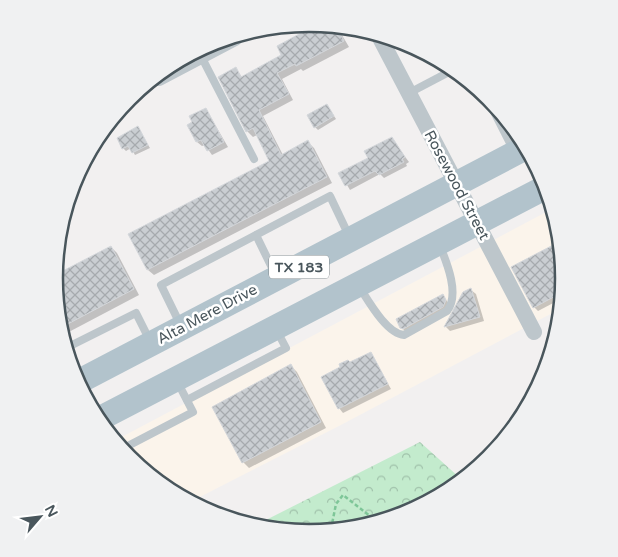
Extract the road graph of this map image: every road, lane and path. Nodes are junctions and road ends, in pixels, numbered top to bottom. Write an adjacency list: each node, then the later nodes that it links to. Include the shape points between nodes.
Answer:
1 (383, 44): 4 (street, Rosewood Street)
2 (194, 61): 6 (lane)
3 (446, 74): 4 (lane)
4 (409, 93): 7 (street, Rosewood Street)
5 (519, 151): 7 (main road, Alta Mere Drive / TX 183)
6 (254, 159)
7 (457, 184): 9 (street, Rosewood Street); 11 (main road, Alta Mere Drive / TX 183)
8 (539, 191): 9 (main road, TX 183)
9 (476, 222): 12 (main road, TX 183); 16 (street, Rosewood Street)
10 (256, 235): 11 (lane, via 330,196); 13 (lane); 15 (lane, via 161,285)
11 (351, 239): 13 (main road, Alta Mere Drive / TX 183)
12 (438, 242): 14 (main road, TX 183); 14 (lane, via 451,283 451,306 404,335 398,334 379,317)
13 (277, 278): 15 (main road, Alta Mere Drive / TX 183)
14 (358, 284): 20 (main road, TX 183, via 275,327)
15 (182, 328): 17 (main road, Alta Mere Drive / TX 183)
16 (534, 332)
17 (152, 344): 18 (lane, via 136,313); 19 (main road, Alta Mere Drive / TX 183)
18 (72, 345)
19 (84, 379)
20 (182, 389): 21 (main road, TX 183); 22 (lane, via 193,412)
21 (105, 417)
22 (129, 446)
23 (370, 517): 24 (path, via 343,495 336,504)
24 (332, 523)

